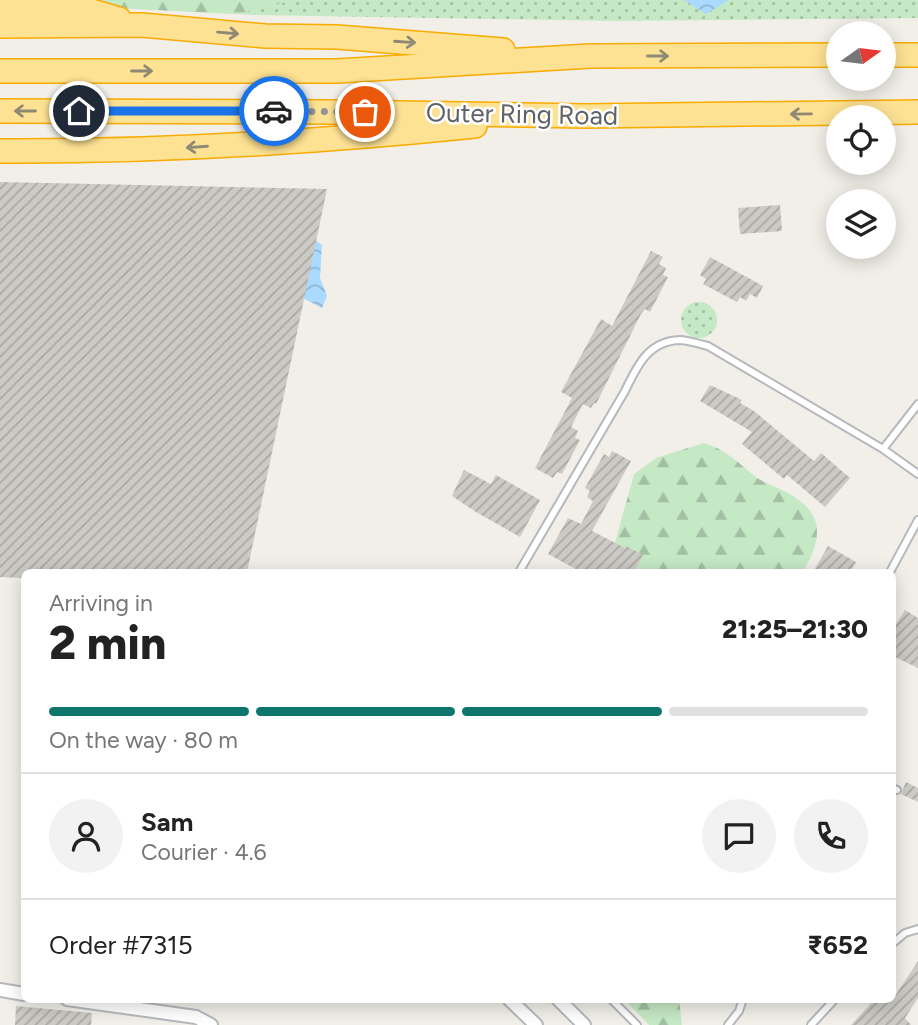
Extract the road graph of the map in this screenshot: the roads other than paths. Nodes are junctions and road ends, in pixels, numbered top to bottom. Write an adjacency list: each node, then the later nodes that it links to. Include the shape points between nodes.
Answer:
1 (0, 6): 2 (highway, via 78,8)
2 (142, 25): 3 (highway); 7 (highway, one-way to 7)
3 (0, 26)
4 (826, 54): 7 (highway, Outer Ring Road, one-way to 4)
5 (896, 55): 6 (highway)
6 (918, 55)
7 (590, 56): 8 (highway, Outer Ring Road, one-way to 7, via 337,71)
8 (0, 71)
9 (0, 111): 11 (highway, Outer Ring Road, one-way to 9)
10 (918, 113): 11 (highway, Outer Ring Road, one-way to 11)
11 (586, 116): 12 (highway, one-way to 12, via 337,140)
12 (0, 151)
13 (918, 404): 14 (lane)
14 (883, 449): 15 (lane); 17 (lane, via 708,346 680,340 653,346)
15 (918, 474)
16 (918, 520): 18 (lane)
17 (521, 569)
18 (892, 569)
19 (918, 929): 20 (lane)
20 (896, 941)
21 (0, 990): 22 (street)
22 (21, 993)
23 (95, 1003): 29 (street, via 196,1017)
24 (513, 1003): 30 (street)
25 (562, 1003): 31 (street)
26 (615, 1003): 32 (lane)
27 (742, 1003): 33 (lane)
28 (831, 1003): 34 (lane)
29 (211, 1025)
30 (536, 1025)
31 (584, 1025)
32 (637, 1025)
33 (728, 1025)
34 (811, 1025)

